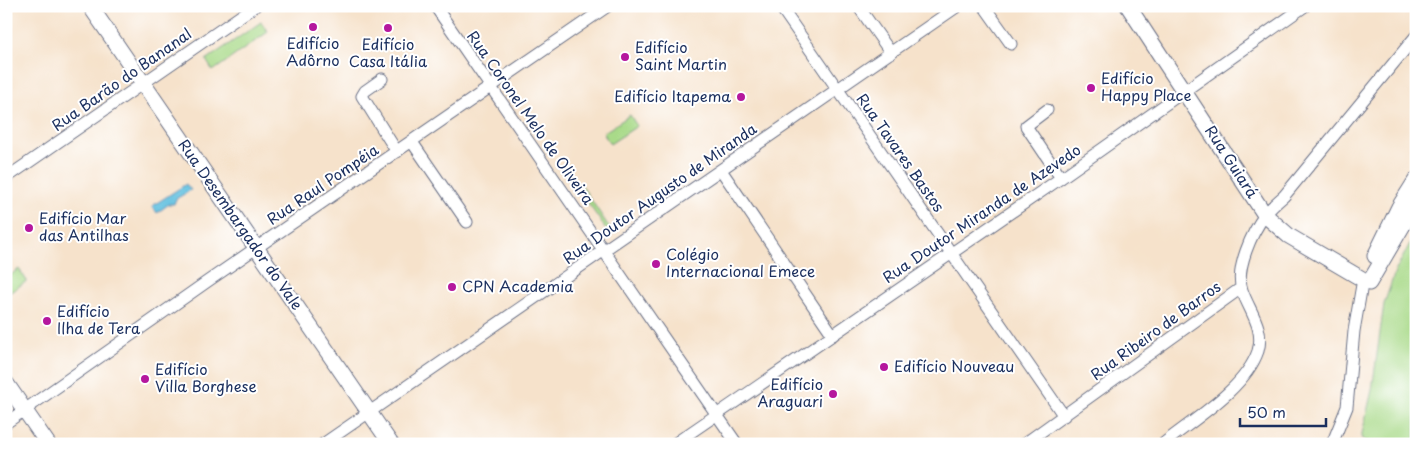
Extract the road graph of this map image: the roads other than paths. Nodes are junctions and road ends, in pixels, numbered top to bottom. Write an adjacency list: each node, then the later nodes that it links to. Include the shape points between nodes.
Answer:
1 (90, 6): 15 (street, Rua Desembargador do Vale)
2 (255, 6): 15 (street, Rua Barão do Bananal)
3 (435, 6): 16 (street, Rua Coronel Melo de Oliveira)
4 (608, 6): 16 (street, Rua Raul Pompéia)
5 (780, 6): 17 (street, Rua Tavares Bastos)
6 (858, 6): 13 (street)
7 (958, 6): 13 (street, Rua Doutor Augusto de Miranda)
8 (984, 6): 12 (street)
9 (1128, 6): 18 (street, Rua Guiará)
10 (1305, 6): 18 (street, Rua Doutor Miranda de Azevedo)
11 (1416, 36): 27 (street, Rua Ribeiro de Barros)
12 (1011, 44)
13 (891, 53): 17 (street, Rua Doutor Augusto de Miranda)
14 (382, 79): 21 (street, via 362,96)
15 (142, 84): 23 (street, Rua Barão do Bananal); 29 (street, Rua Desembargador do Vale)
16 (490, 88): 20 (street, Rua Raul Pompéia); 30 (street, Rua Coronel Melo de Oliveira)
17 (838, 90): 22 (street, Rua Doutor Augusto de Miranda); 31 (street, Rua Tavares Bastos)
18 (1185, 92): 24 (street, Rua Doutor Miranda de Azevedo); 27 (street, Rua Guiará)
19 (1047, 110): 24 (street, via 1027,123 1026,128)
20 (412, 142): 21 (street, Rua Raul Pompéia); 28 (street)
21 (397, 152): 29 (street, Rua Raul Pompéia)
22 (721, 170): 30 (street, Rua Doutor Augusto de Miranda); 34 (street)
23 (6, 178)
24 (1061, 178): 31 (street, Rua Doutor Miranda de Azevedo)
25 (1416, 180): 32 (street, via 1399,207)
26 (1416, 203): 32 (street)
27 (1265, 215): 32 (street, Rua Guiará, via 1289,236); 33 (street, Rua Ribeiro de Barros, via 1245,253)
28 (467, 222)
29 (256, 249): 36 (street, Rua Raul Pompéia); 37 (street, Rua Desembargador do Vale)
30 (603, 251): 37 (street, Rua Doutor Augusto de Miranda); 38 (street, Rua Coronel Melo de Oliveira)
31 (950, 252): 34 (street, Rua Doutor Miranda de Azevedo); 39 (street, Rua Tavares Bastos)
32 (1364, 284): 48 (street, via 1354,331 1348,407)
33 (1242, 288): 39 (street, Rua Ribeiro de Barros); 47 (street, via 1260,331 1254,360 1236,385)
34 (833, 335): 38 (street, Rua Doutor Miranda de Azevedo)
35 (6, 383): 36 (street)
36 (24, 410): 40 (street, Rua Raul Pompéia); 41 (street)
37 (369, 412): 42 (street, Rua Doutor Augusto de Miranda); 43 (street, Rua Desembargador do Vale)
38 (717, 414): 44 (street, Rua Doutor Miranda de Azevedo); 45 (street, Rua Coronel Melo de Oliveira)
39 (1064, 416): 46 (street, Rua Ribeiro de Barros)
40 (6, 423)
41 (48, 444)
42 (322, 444)
43 (391, 444)
44 (674, 444)
45 (738, 444)
46 (1024, 444)
47 (1163, 444)
48 (1332, 444)

